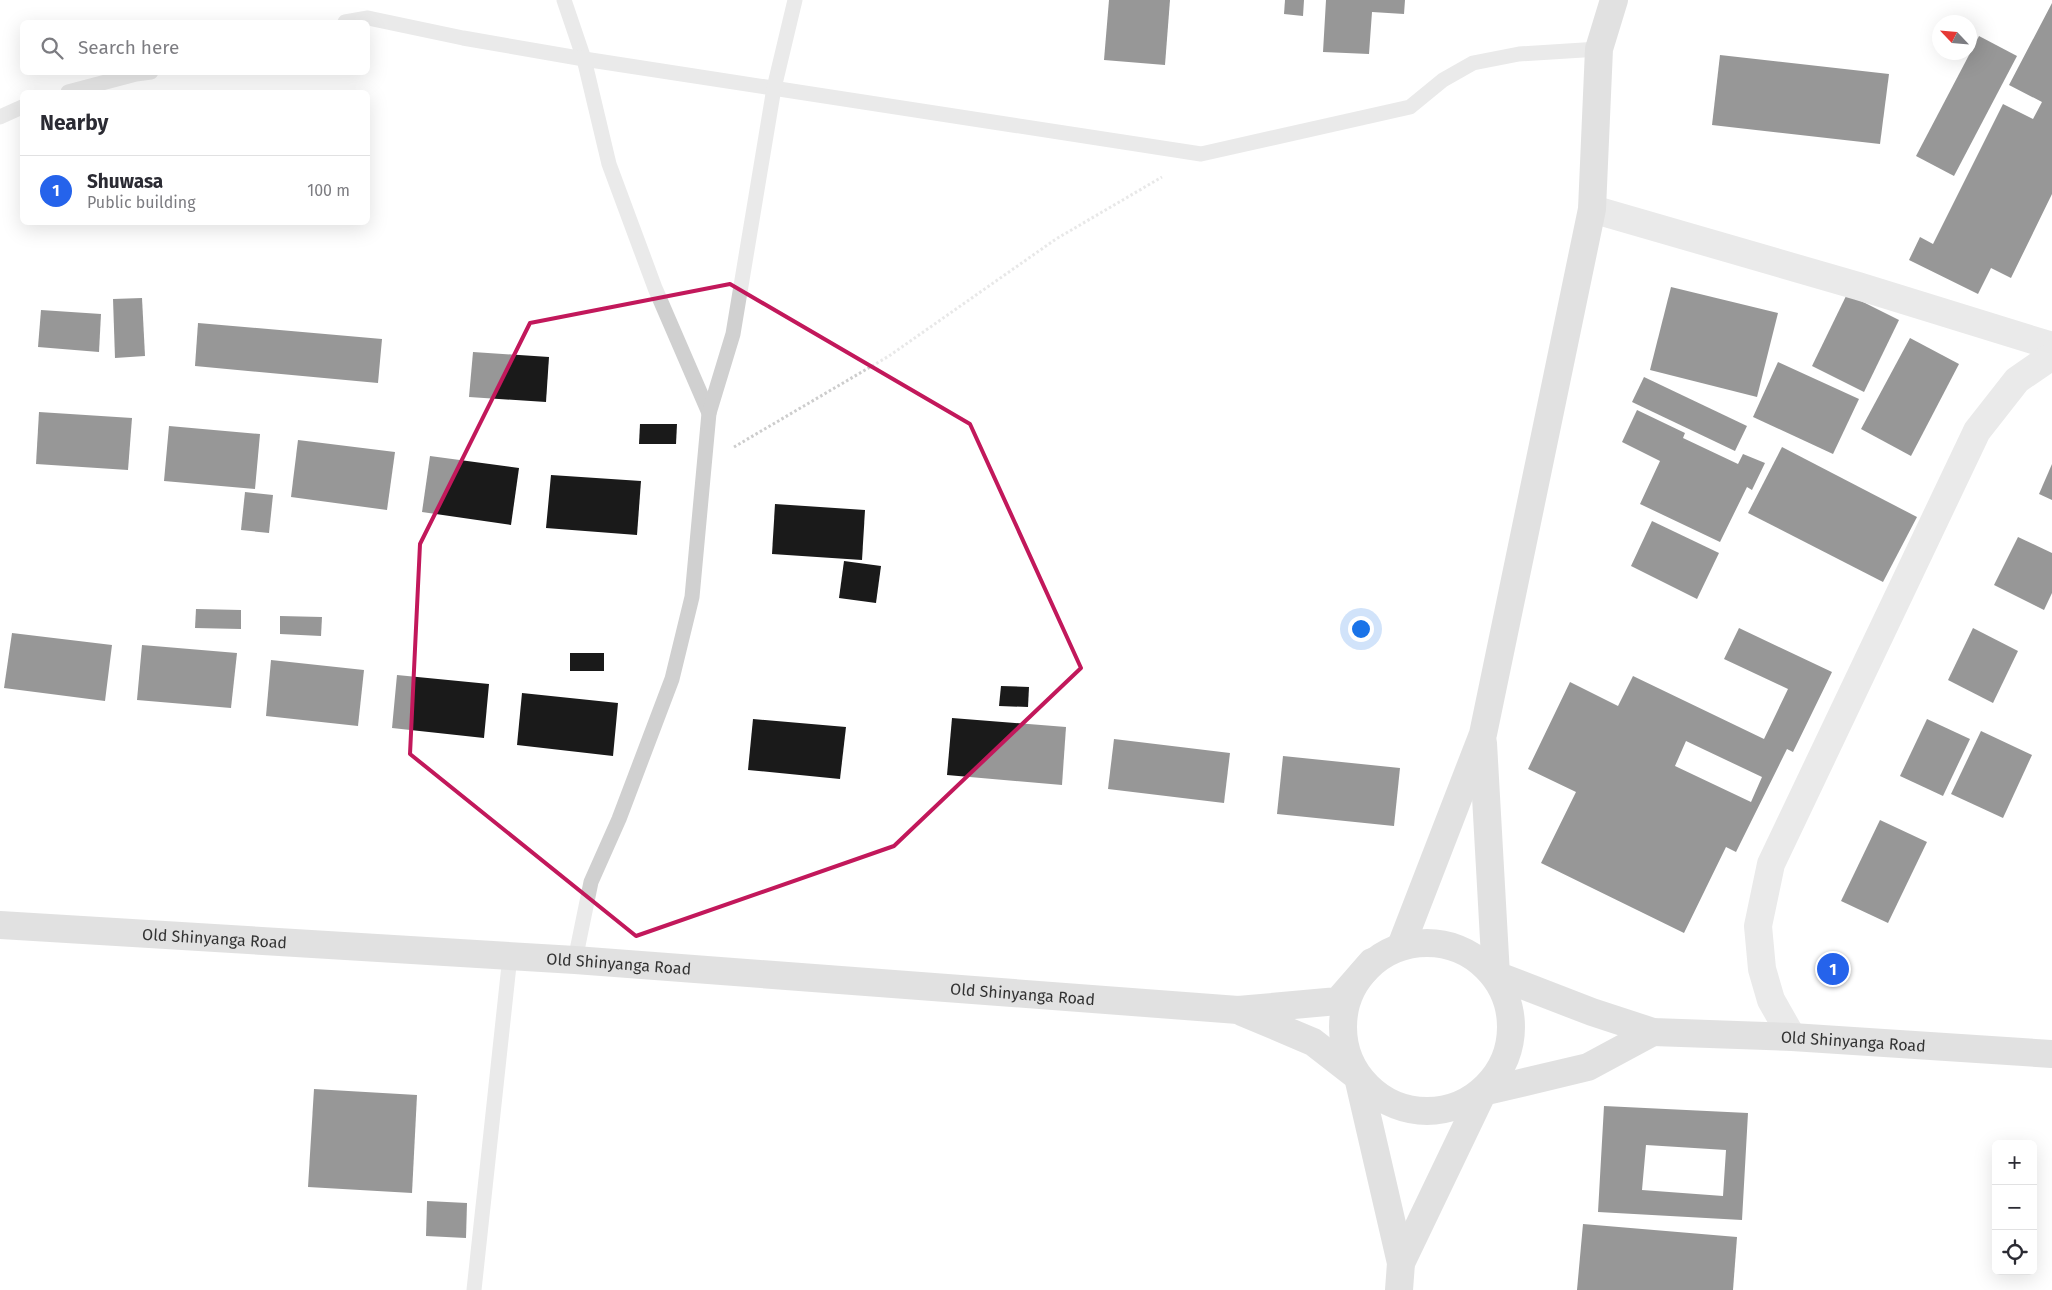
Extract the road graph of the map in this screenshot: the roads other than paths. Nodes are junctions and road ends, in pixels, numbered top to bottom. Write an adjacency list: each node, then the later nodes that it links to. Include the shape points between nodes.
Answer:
1 (564, 0): 6 (lane)
2 (795, 0): 8 (lane)
3 (1614, 0): 5 (main road)
4 (356, 20): 6 (lane, via 368,18)
5 (1599, 49): 8 (lane, via 1519,54 1472,63 1443,80 1410,107 1201,154); 12 (main road)
6 (584, 59): 8 (lane); 15 (lane, via 609,164 655,288)
7 (132, 75): 9 (lane)
8 (774, 88): 15 (lane, via 733,334)
9 (76, 90)
10 (20, 108): 11 (lane)
11 (0, 117)
12 (1592, 209): 13 (street); 16 (main road)
13 (2052, 346)
14 (2052, 356): 25 (street, via 2017,380 1977,431 1771,864 1758,926 1762,969 1771,1000)
15 (709, 413): 20 (lane, via 692,598 672,679 620,819 591,882)
16 (1483, 734): 18 (main road); 22 (main road)
17 (0, 925): 19 (main road, Old Shinyanga Road)
18 (1401, 946): 21 (main road, Old Shinyanga Road); 22 (main road, Old Shinyanga Road, via 1436,942 1469,952)
19 (510, 956): 20 (main road, Old Shinyanga Road); 30 (lane)
20 (575, 960): 23 (main road, Old Shinyanga Road)
21 (1372, 962): 23 (main road, Old Shinyanga Road, via 1338,1001); 27 (main road, Old Shinyanga Road, via 1352,987 1343,1017 1345,1049)
22 (1496, 975): 24 (main road, Old Shinyanga Road); 28 (main road, Old Shinyanga Road, via 1509,1004 1512,1036 1503,1067)
23 (1238, 1010): 27 (main road, Old Shinyanga Road, via 1313,1042)
24 (1653, 1032): 25 (main road, Old Shinyanga Road); 28 (main road, Old Shinyanga Road, via 1588,1067)
25 (1792, 1037): 26 (main road, Old Shinyanga Road)
26 (2052, 1054)
27 (1358, 1077): 28 (main road, Old Shinyanga Road, via 1383,1101 1417,1112 1452,1109); 29 (main road)
28 (1483, 1092): 29 (main road)
29 (1401, 1263): 31 (main road)
30 (474, 1290)
31 (1399, 1290)

